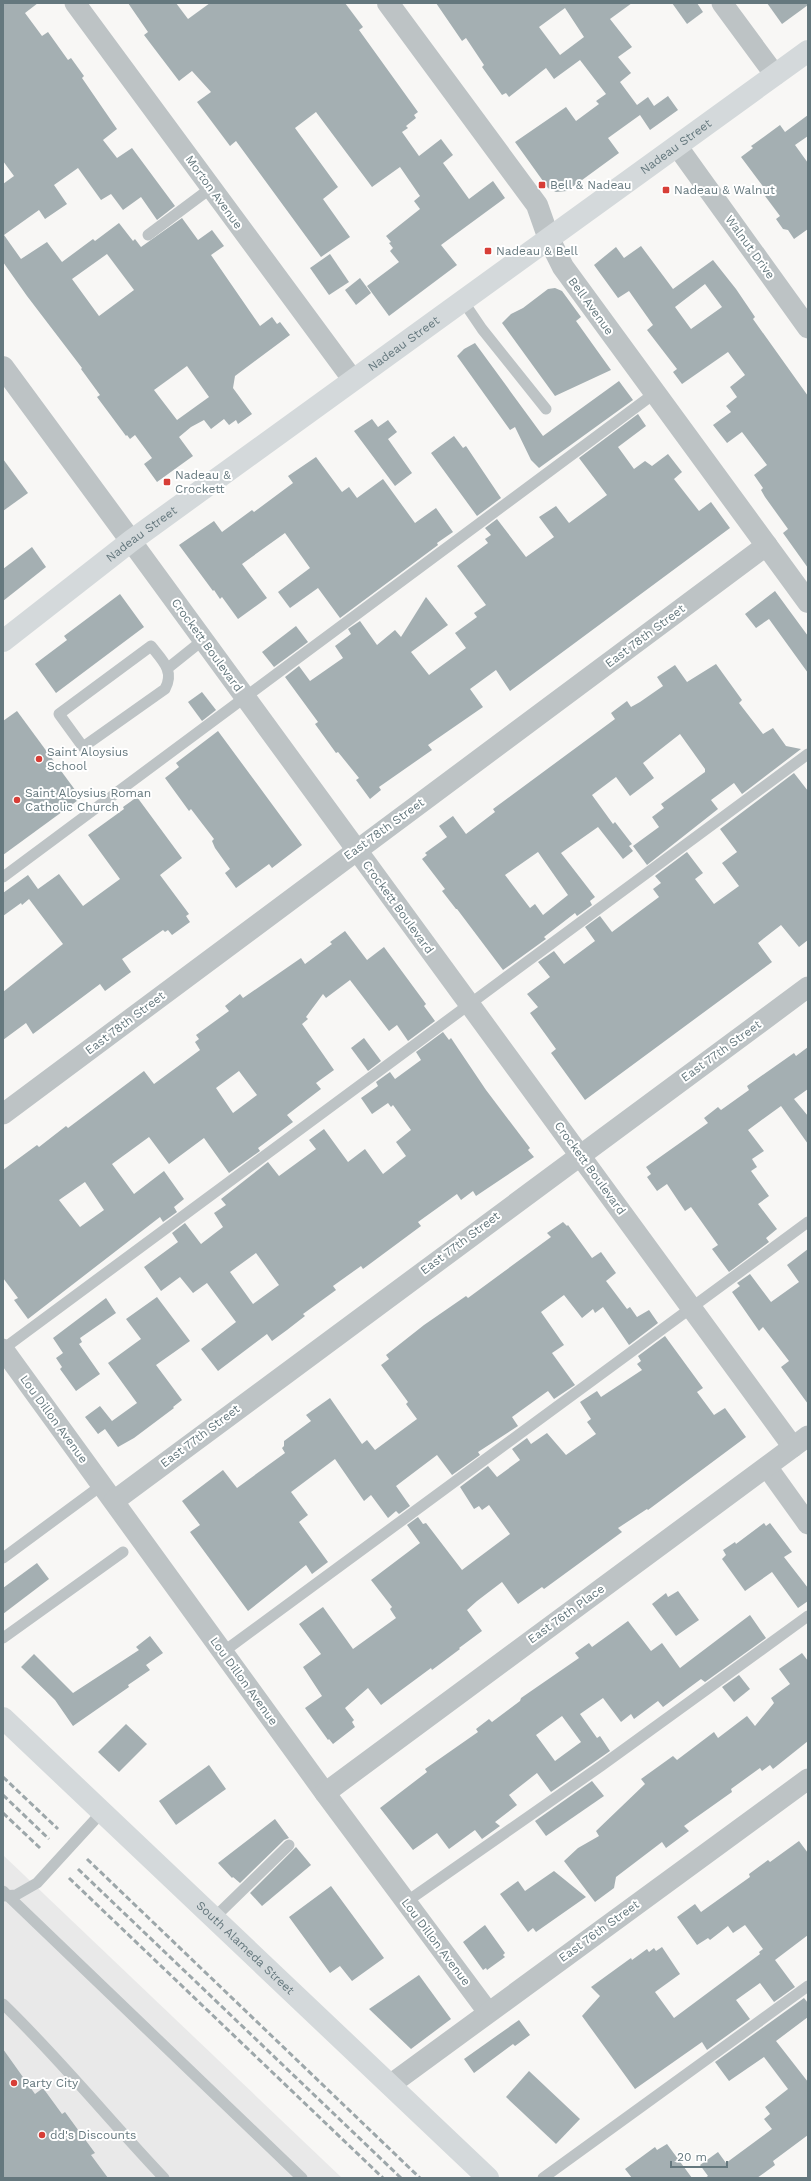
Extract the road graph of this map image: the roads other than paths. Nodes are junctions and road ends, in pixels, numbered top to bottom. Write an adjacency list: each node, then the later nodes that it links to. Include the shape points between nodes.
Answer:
1 (75, 3): 7 (street, Morton Avenue)
2 (388, 3): 9 (street, Bell Avenue, via 537,205)
3 (722, 3): 5 (street)
4 (808, 51): 5 (main road, Nadeau Street)
5 (775, 75): 6 (main road, Nadeau Street)
6 (677, 146): 9 (main road, Nadeau Street); 11 (street, Walnut Drive)
7 (211, 188): 8 (lane); 13 (street, Morton Avenue)
8 (148, 235)
9 (549, 239): 10 (main road, Nadeau Street); 14 (street, Bell Avenue, via 563,267)
10 (463, 301): 13 (main road, Nadeau Street); 15 (lane)
11 (808, 328)
12 (3, 367): 16 (street, Crockett Boulevard)
13 (353, 380): 16 (main road, Nadeau Street)
14 (655, 393): 17 (street, Bell Avenue); 22 (lane)
15 (546, 409)
16 (132, 541): 19 (street, Crockett Boulevard); 20 (main road, Nadeau Street)
17 (767, 545): 18 (street, Bell Avenue); 24 (street, East 78th Street)
18 (808, 602)
19 (203, 640): 21 (lane); 22 (street, Crockett Boulevard)
20 (3, 641)
21 (168, 668): 21 (lane, via 152,646 59,714 84,747 165,689 169,682)
22 (245, 698): 24 (street, Crockett Boulevard); 25 (lane)
23 (808, 754): 27 (lane)
24 (355, 850): 27 (street, Crockett Boulevard); 28 (street, East 78th Street)
25 (3, 877)
26 (808, 987): 29 (street, East 77th Street)
27 (469, 1005): 29 (street, Crockett Boulevard); 32 (lane)
28 (3, 1114)
29 (580, 1154): 31 (street, Crockett Boulevard); 35 (street, East 77th Street)
30 (808, 1222): 31 (lane)
31 (692, 1308): 33 (street, Crockett Boulevard); 41 (lane)
32 (3, 1349): 35 (street, Lou Dillon Avenue)
33 (800, 1442): 34 (street, East 76th Place)
34 (767, 1467): 36 (street); 44 (street, East 76th Place)
35 (108, 1493): 38 (lane); 41 (street, Lou Dillon Avenue)
36 (808, 1524)
37 (123, 1552): 40 (lane)
38 (3, 1558)
39 (808, 1616): 48 (lane, via 601,1766)
40 (3, 1638)
41 (223, 1652): 44 (street, Lou Dillon Avenue)
42 (3, 1718): 45 (main road, South Alameda Street)
43 (808, 1779): 52 (street, East 76th Street)
44 (325, 1793): 48 (street, Lou Dillon Avenue)
45 (102, 1812): 47 (lane, via 37,1883 16,1895); 49 (main road, South Alameda Street)
46 (289, 1845): 49 (lane)
47 (5, 1894): 55 (lane)
48 (406, 1902): 52 (street, Lou Dillon Avenue)
49 (214, 1918): 53 (main road, South Alameda Street)
50 (808, 1986): 57 (lane)
51 (3, 2004): 54 (lane, via 49,2049 122,2134)
52 (488, 2012): 53 (street, East 76th Street)
53 (390, 2085): 56 (main road, South Alameda Street)
54 (164, 2178)
55 (302, 2178)
56 (488, 2178)
57 (543, 2178)

